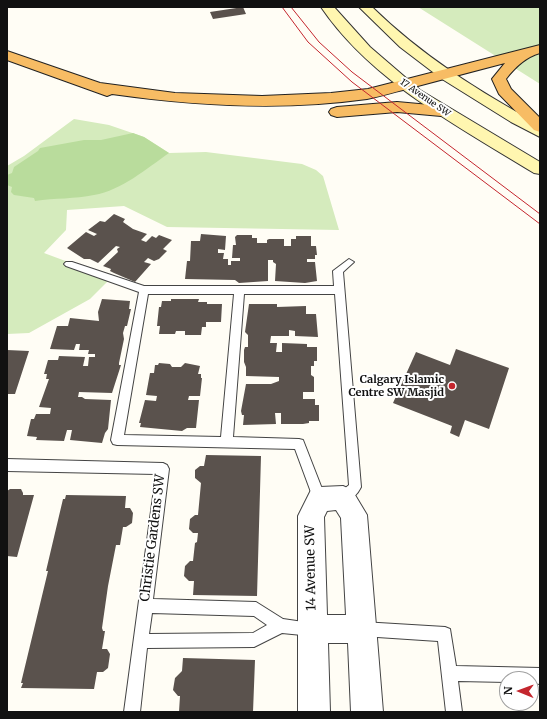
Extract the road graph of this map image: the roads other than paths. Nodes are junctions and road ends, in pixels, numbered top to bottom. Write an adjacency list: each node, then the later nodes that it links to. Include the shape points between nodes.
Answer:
1 (327, 7): 7 (main road, 17 Avenue SW, via 365,50)
2 (365, 7): 6 (main road, via 411,51)
3 (540, 49): 4 (highway)
4 (525, 54): 6 (highway); 10 (highway, via 508,67 499,79 504,91)
5 (7, 55): 8 (highway)
6 (444, 75): 7 (highway); 11 (main road, via 478,98)
7 (404, 85): 8 (highway, via 338,98 262,101 175,98); 9 (main road, 17 Avenue SW)
8 (94, 87): 9 (highway, via 139,100 231,112 300,114 396,107)
9 (441, 111): 12 (main road, 17 Avenue SW)
10 (540, 127)
11 (540, 132)
12 (540, 169)
13 (349, 262): 17 (lane, via 338,271)
14 (69, 264): 15 (lane)
15 (144, 290): 16 (lane); 18 (lane, via 117,440)
16 (239, 290): 17 (lane); 18 (lane)
17 (339, 290): 20 (lane, via 355,487)
18 (227, 443): 20 (lane, via 299,444)
19 (7, 465): 21 (lane, Christie Gardens SW, via 163,469)
20 (332, 498): 23 (street, 14 Avenue SW, via 310,516); 24 (street, via 354,515)
21 (145, 606): 22 (lane, via 256,609); 25 (lane, Christie Gardens SW)
22 (281, 626): 23 (lane); 25 (lane, via 254,640)
23 (313, 629): 24 (street); 29 (street, 14 Avenue SW)
24 (362, 629): 26 (lane, via 444,634); 30 (street)
25 (141, 641): 28 (lane, Christie Gardens SW)
26 (449, 674): 27 (lane); 31 (lane)
27 (540, 676)
28 (132, 712)
29 (314, 712)
30 (367, 712)
31 (454, 712)

